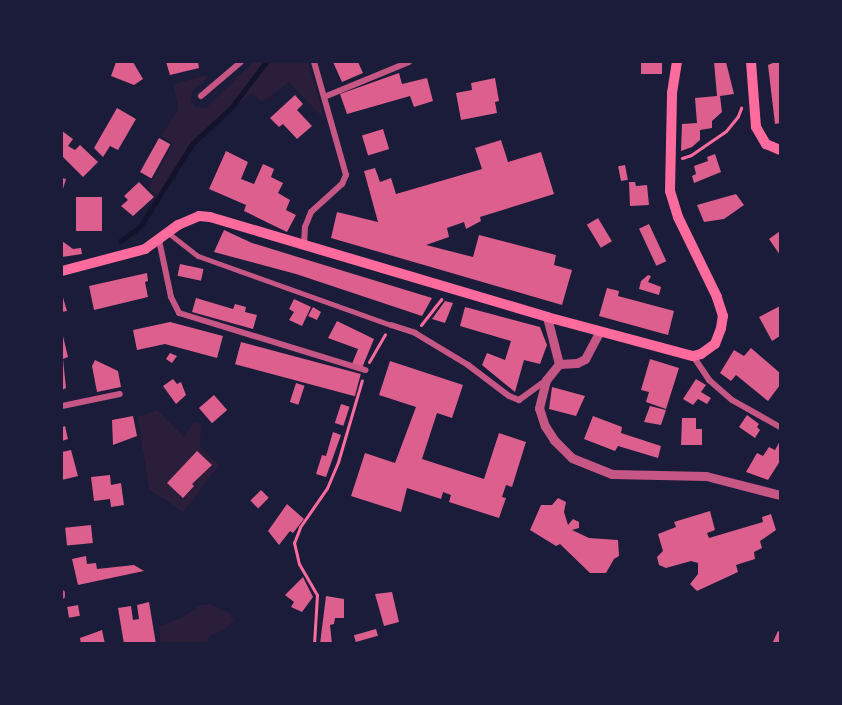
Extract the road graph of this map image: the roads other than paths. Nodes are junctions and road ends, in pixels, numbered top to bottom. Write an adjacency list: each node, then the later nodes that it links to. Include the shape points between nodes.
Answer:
1 (241, 62): 6 (street)
2 (314, 62): 7 (street)
3 (409, 62): 7 (street)
4 (677, 62): 15 (main road, via 672,93 670,190 678,217 723,316 715,344)
5 (751, 62): 8 (main road, via 756,127 766,144)
6 (201, 96)
7 (324, 96): 10 (street, via 346,175 342,184 311,212)
8 (780, 150)
9 (163, 236): 10 (main road, via 199,216 236,222); 11 (main road, via 145,249); 13 (street, via 198,256); 17 (street, via 171,297 179,313)
10 (304, 246): 12 (main road)
11 (62, 271)
12 (547, 317): 14 (main road); 16 (street)
13 (391, 325): 18 (street, via 415,333 519,400)
14 (600, 331): 15 (main road); 16 (street, via 585,359)
15 (693, 356): 21 (street, via 709,380 732,400)
16 (559, 364): 18 (street)
17 (365, 370)
18 (546, 380): 22 (street, via 539,408 545,426 564,451 586,466 631,476 706,476)
19 (120, 394): 20 (street)
20 (62, 406)
21 (780, 427)
22 (780, 495)

